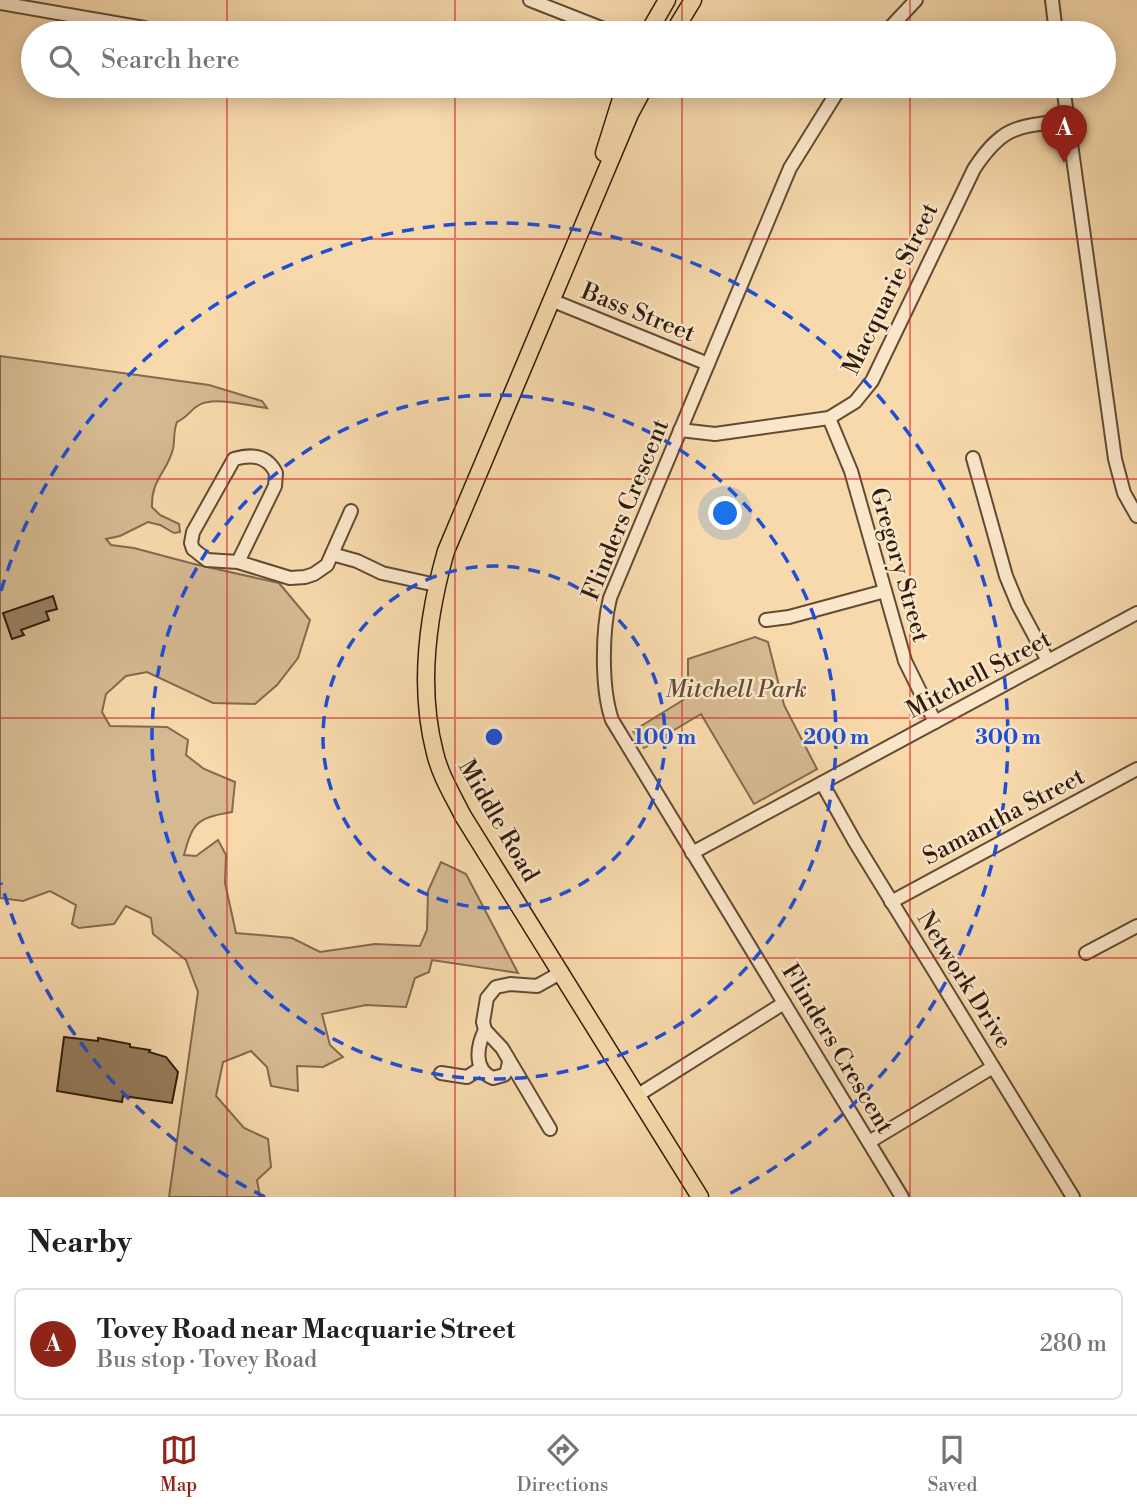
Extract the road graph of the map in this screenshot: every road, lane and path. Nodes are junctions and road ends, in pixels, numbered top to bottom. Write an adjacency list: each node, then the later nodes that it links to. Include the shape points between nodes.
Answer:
1 (530, 0): 9 (street)
2 (667, 0): 10 (main road)
3 (916, 0): 13 (street)
4 (1052, 0): 14 (street)
5 (0, 3): 6 (street)
6 (27, 4): 8 (street)
7 (689, 5): 11 (main road); 12 (main road)
8 (110, 21)
9 (583, 21)
10 (655, 21)
11 (671, 21)
12 (680, 21)
13 (896, 21)
14 (1055, 21)
15 (621, 98): 20 (main road, Middle Road)
16 (639, 98): 20 (main road, Middle Road)
17 (834, 98): 22 (street, Flinders Crescent, via 790,168)
18 (1065, 98): 19 (street)
19 (1068, 121): 23 (street, Macquarie Street, via 1027,125 989,146 872,381 855,402); 27 (street, via 1115,459)
20 (579, 236): 21 (main road, Middle Road)
21 (551, 300): 22 (street, Bass Street); 30 (main road, Middle Road, via 446,551)
22 (708, 364): 24 (street, Flinders Crescent)
23 (829, 418): 24 (street, Macquarie Street, via 715,434); 31 (street, Gregory Street, via 851,471)
24 (680, 430): 38 (street, Flinders Crescent, via 610,598 605,620 606,703)
25 (972, 458): 34 (street, via 1006,576)
26 (351, 511): 28 (street)
27 (1137, 516)
28 (332, 554): 29 (street, via 321,570 298,578); 30 (street)
29 (238, 562): 29 (street, via 207,560 191,543 234,459 257,457 272,466 275,486)
30 (436, 586): 42 (main road, Middle Road, via 426,669 435,753 463,816)
31 (885, 591): 33 (street); 35 (street, Gregory Street, via 905,661)
32 (1137, 613): 34 (street, Mitchell Street)
33 (766, 620)
34 (1048, 661): 35 (street, Mitchell Street)
35 (935, 722): 37 (street, Mitchell Street)
36 (1137, 769): 39 (street, Samantha Street)
37 (822, 783): 38 (street, Mitchell Street); 39 (street, Network Drive)
38 (692, 853): 43 (street, Flinders Crescent)
39 (891, 902): 47 (street, Network Drive)
40 (1137, 926): 41 (street)
41 (1086, 953)
42 (562, 972): 44 (street, via 537,986 496,987 487,998); 49 (main road, Middle Road)
43 (784, 1003): 49 (street); 51 (street, Flinders Crescent)
44 (485, 1030): 45 (street); 46 (street, via 478,1049)
45 (509, 1062): 46 (street, via 498,1078); 50 (street)
46 (481, 1068): 48 (street, via 467,1077)
47 (993, 1068): 51 (street); 54 (street, Network Drive)
48 (441, 1073)
49 (638, 1096): 52 (main road, Middle Road)
50 (550, 1129)
51 (869, 1142): 53 (street, Flinders Crescent)
52 (701, 1197)
53 (902, 1197)
54 (1073, 1197)

